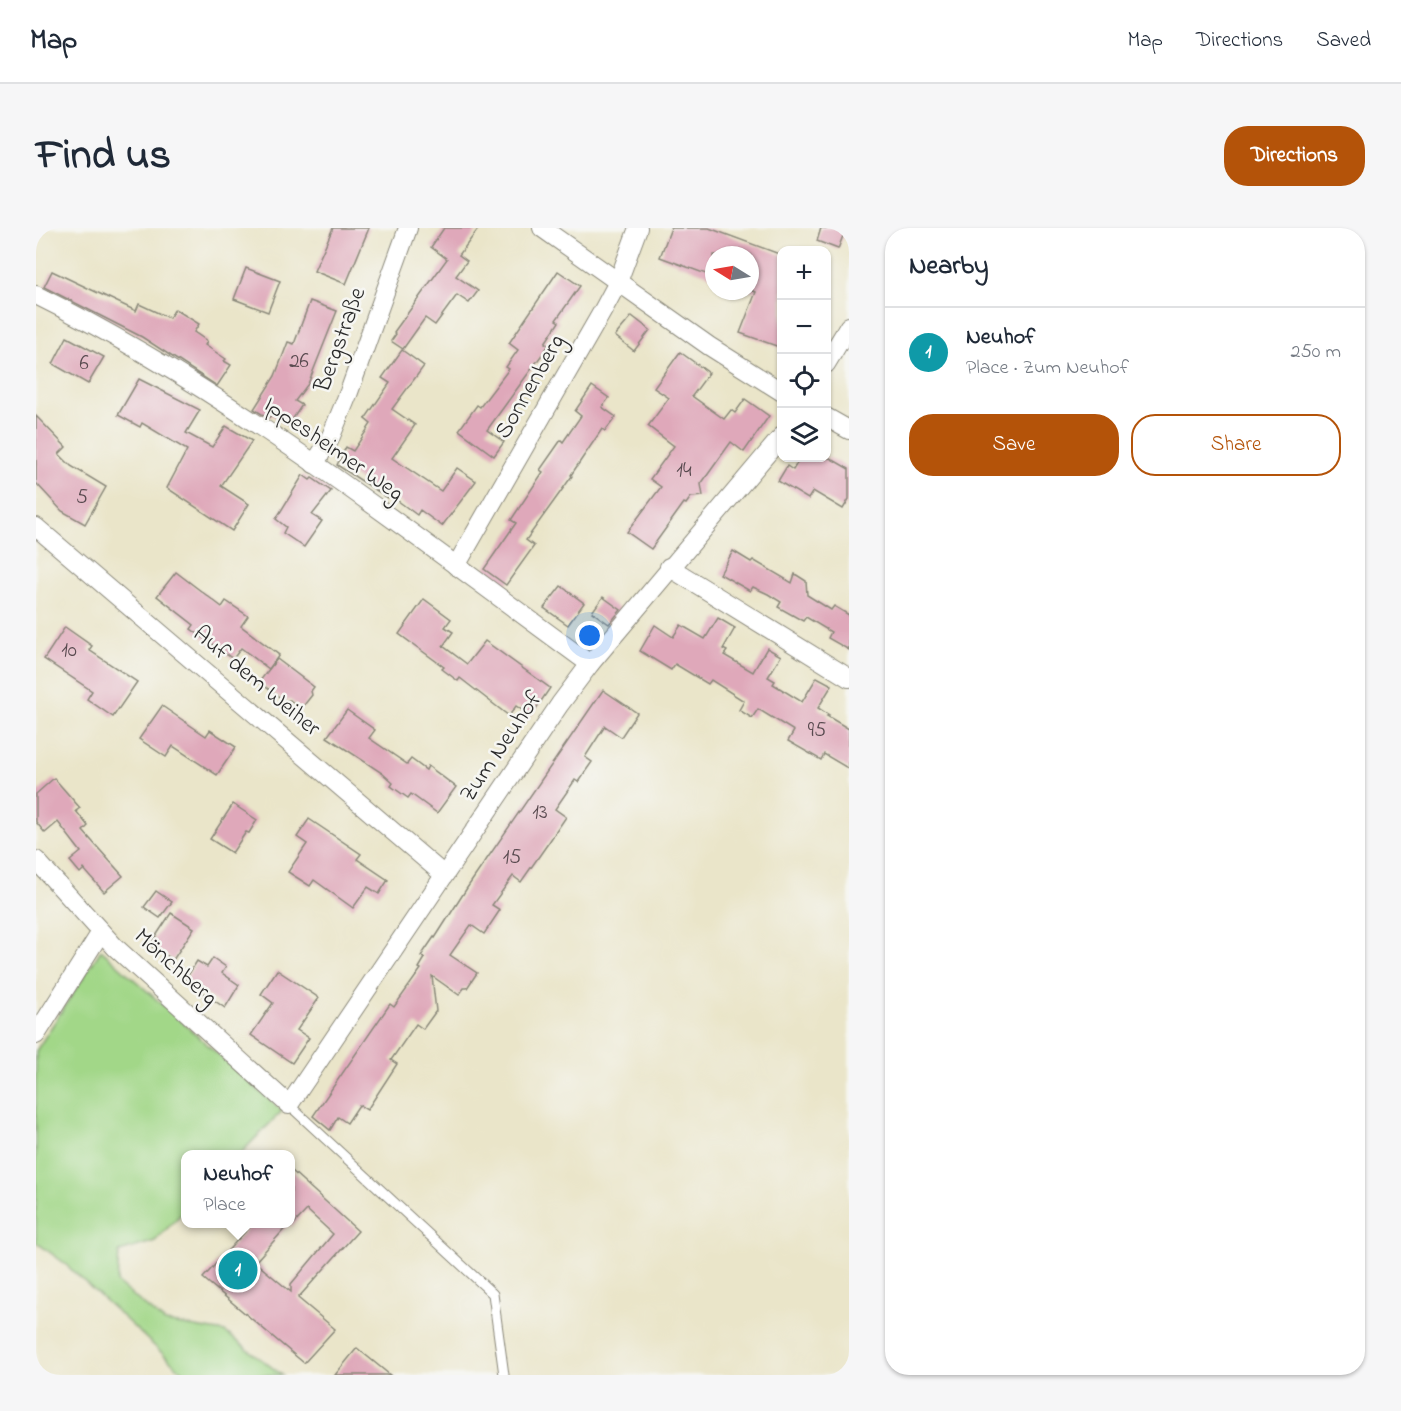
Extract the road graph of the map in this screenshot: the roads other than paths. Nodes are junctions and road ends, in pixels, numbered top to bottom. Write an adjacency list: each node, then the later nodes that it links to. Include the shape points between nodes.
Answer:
1 (408, 228): 12 (street, Bergstraße, via 329,441)
2 (542, 228): 4 (street)
3 (638, 228): 4 (street, Sonnenberg)
4 (618, 282): 8 (street); 14 (street, Sonnenberg)
5 (36, 295): 12 (street, Ippesheimer Weg, via 162,363)
6 (849, 326): 7 (street)
7 (831, 356)
8 (777, 389)
9 (831, 420): 10 (street)
10 (849, 430)
11 (777, 442): 15 (street, Zum Neuhof)
12 (314, 464): 14 (street, Ippesheimer Weg)
13 (36, 526): 19 (street, Auf dem Weiher)
14 (456, 566): 16 (street, Ippesheimer Weg)
15 (669, 567): 16 (street, Zum Neuhof); 17 (street)
16 (590, 664): 19 (street, Zum Neuhof)
17 (849, 678)
18 (36, 860): 20 (street, Mönchberg)
19 (444, 875): 22 (street, Zum Neuhof)
20 (101, 932): 21 (street); 22 (street, Mönchberg)
21 (36, 1035)
22 (289, 1105): 23 (lane, via 493,1294)
23 (504, 1375)

